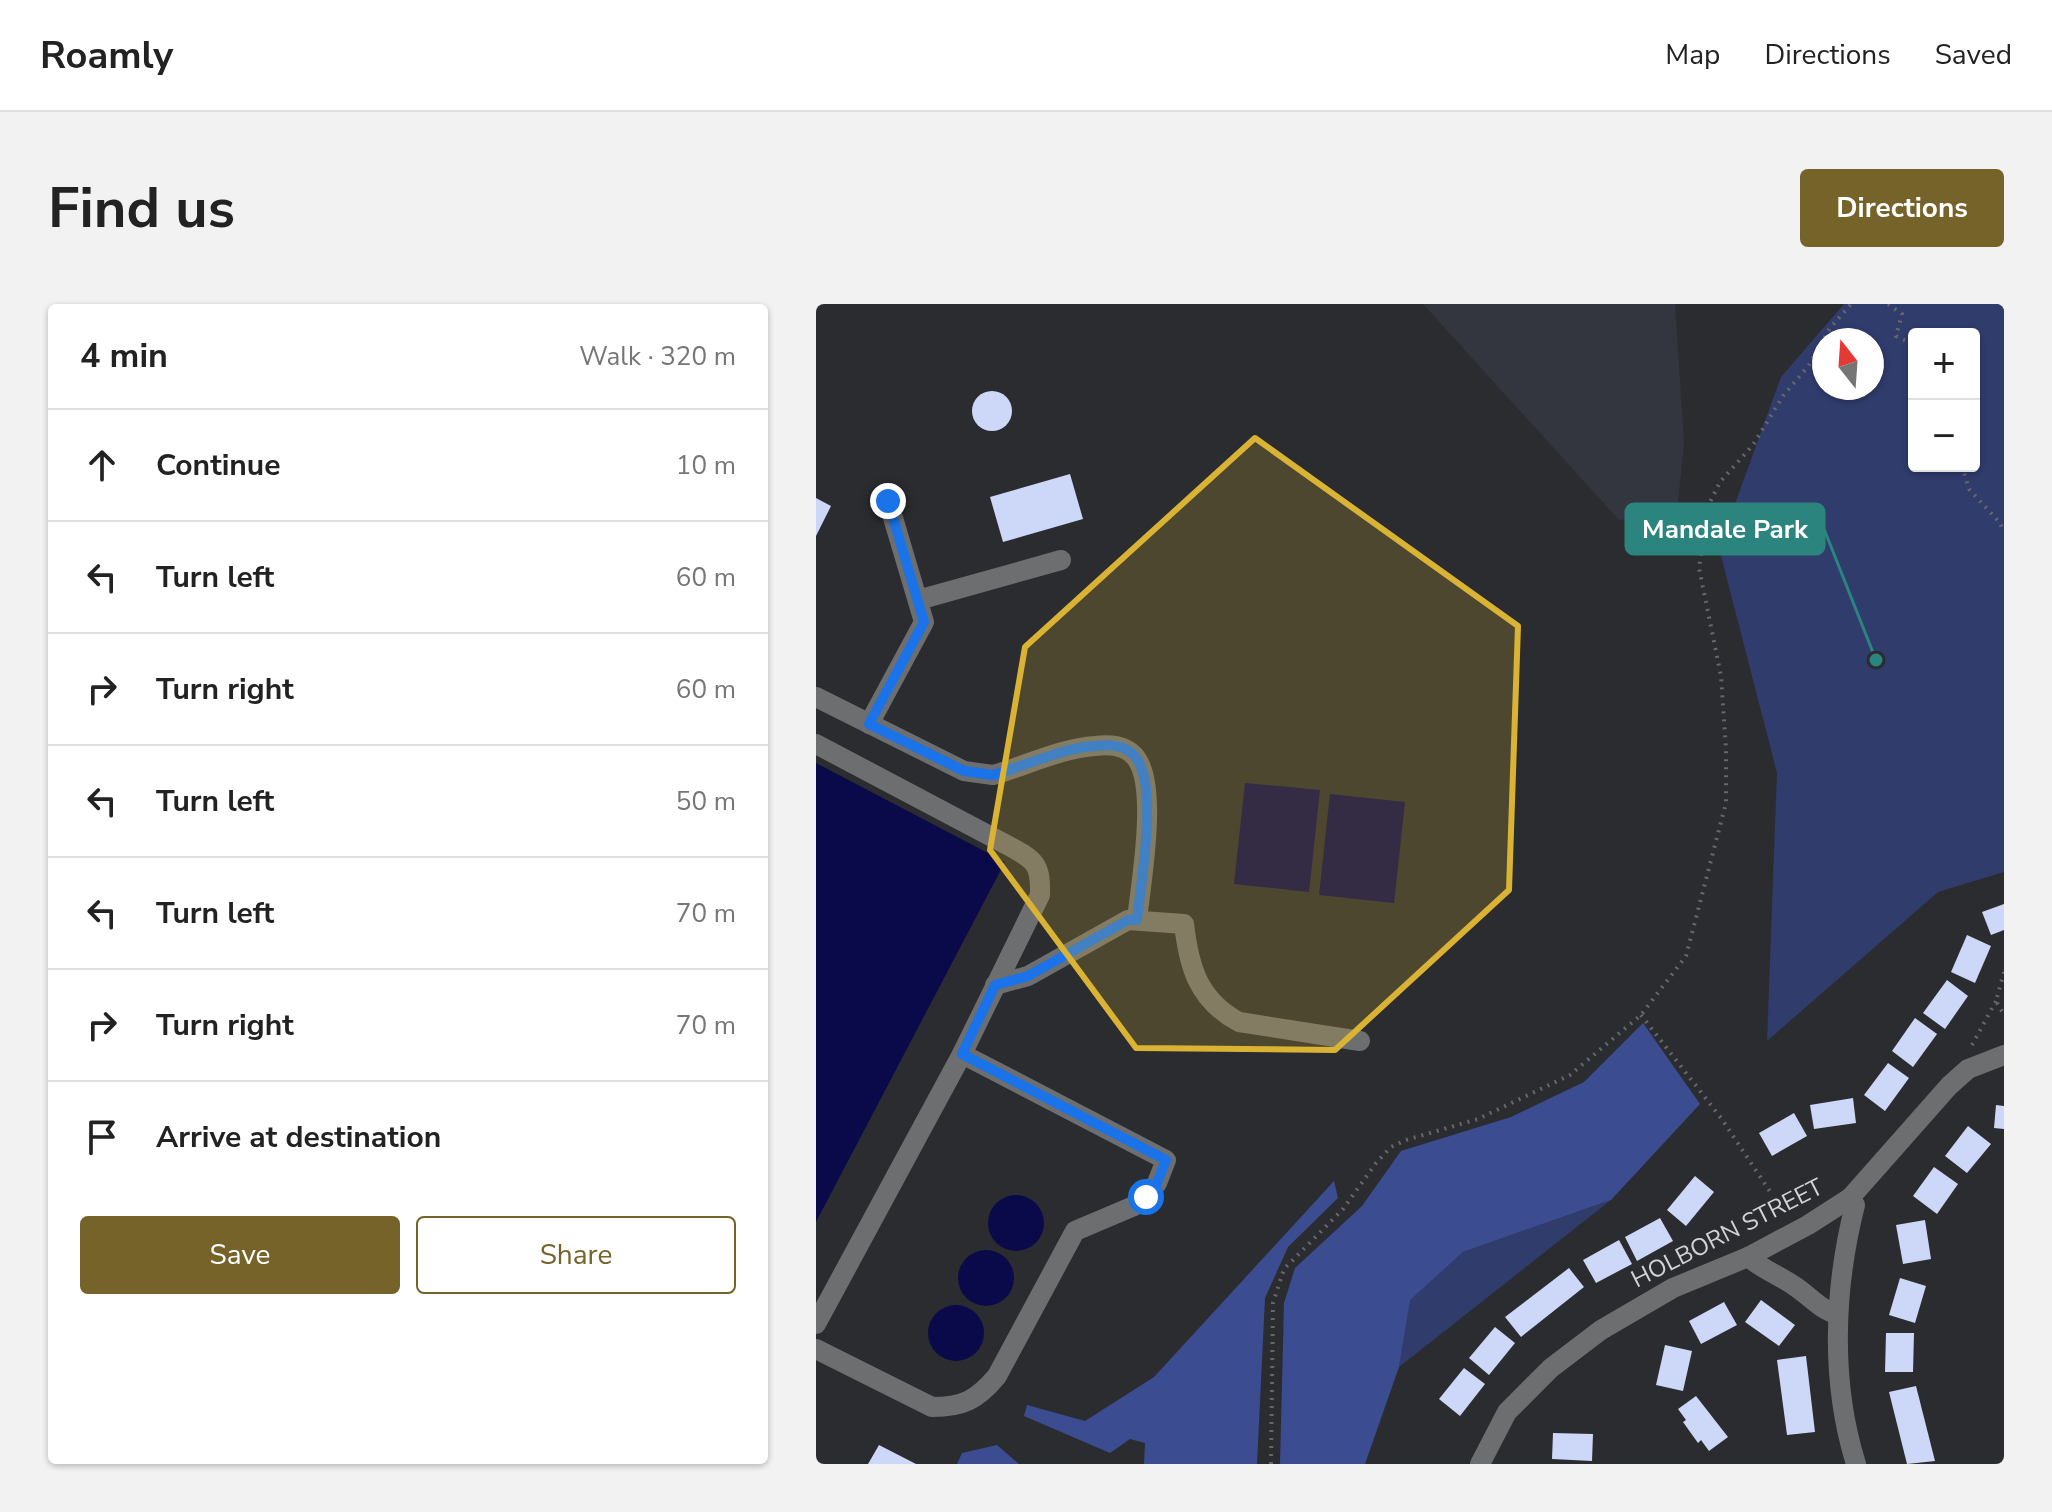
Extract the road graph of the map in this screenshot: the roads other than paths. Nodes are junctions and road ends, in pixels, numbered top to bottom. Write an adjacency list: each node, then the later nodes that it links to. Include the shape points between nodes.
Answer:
1 (888, 501): 3 (street)
2 (1061, 560): 3 (street)
3 (918, 600): 5 (street, via 924,622)
4 (816, 697): 5 (street)
5 (869, 724): 7 (street, via 978,774 1007,771 1086,747 1122,746 1138,759 1148,802)
6 (816, 744): 8 (street, via 1029,857 1038,867 1040,895)
7 (1137, 920): 8 (street, via 1128,920 1028,976); 9 (street, via 1184,924 1197,979 1224,1014 1239,1022)
8 (995, 985): 10 (street)
9 (1360, 1041)
10 (962, 1054): 15 (street); 16 (street, via 1166,1160 1157,1183 1134,1206 1075,1231 997,1376 969,1401 932,1407)
11 (2004, 1055): 12 (street, HOLBORN STREET, via 1968,1069 1949,1086)
12 (1850, 1198): 13 (street, HOLBORN STREET); 14 (street, via 1855,1205 1843,1251)
13 (1748, 1257): 14 (street); 17 (street, HOLBORN STREET, via 1673,1288 1601,1330 1551,1368 1507,1412)
14 (1837, 1314): 18 (street, via 1846,1433)
15 (816, 1324)
16 (816, 1349)
17 (1480, 1464)
18 (1856, 1464)

